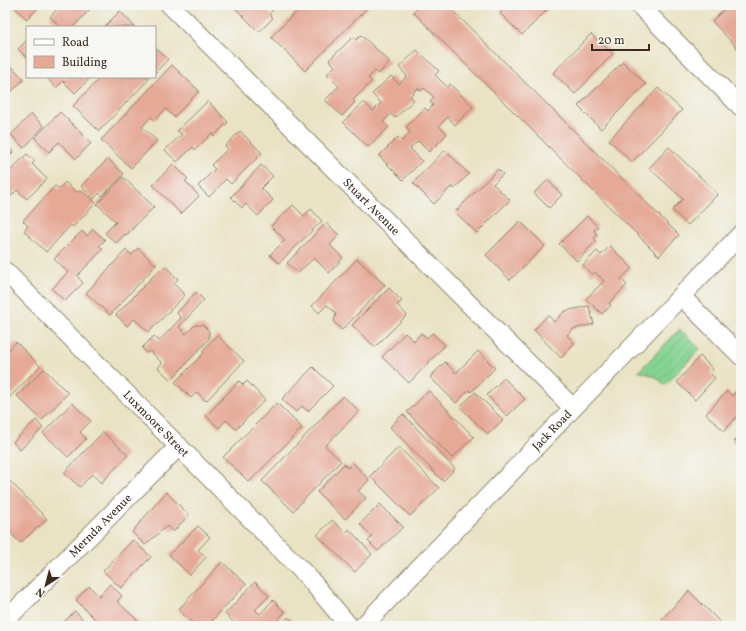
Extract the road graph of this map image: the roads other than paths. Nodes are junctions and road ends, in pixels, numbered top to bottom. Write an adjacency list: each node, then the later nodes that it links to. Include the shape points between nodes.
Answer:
1 (170, 5): 8 (street, Stuart Avenue)
2 (639, 5): 3 (street)
3 (741, 107)
4 (741, 234): 6 (street, Jack Road)
5 (5, 272): 9 (street, Luxmoore Street)
6 (681, 296): 7 (street); 8 (street, Jack Road)
7 (741, 356)
8 (573, 408): 11 (street, Jack Road)
9 (178, 446): 10 (street, Mernda Avenue); 11 (street, Luxmoore Street)
10 (5, 621)
11 (359, 625)

